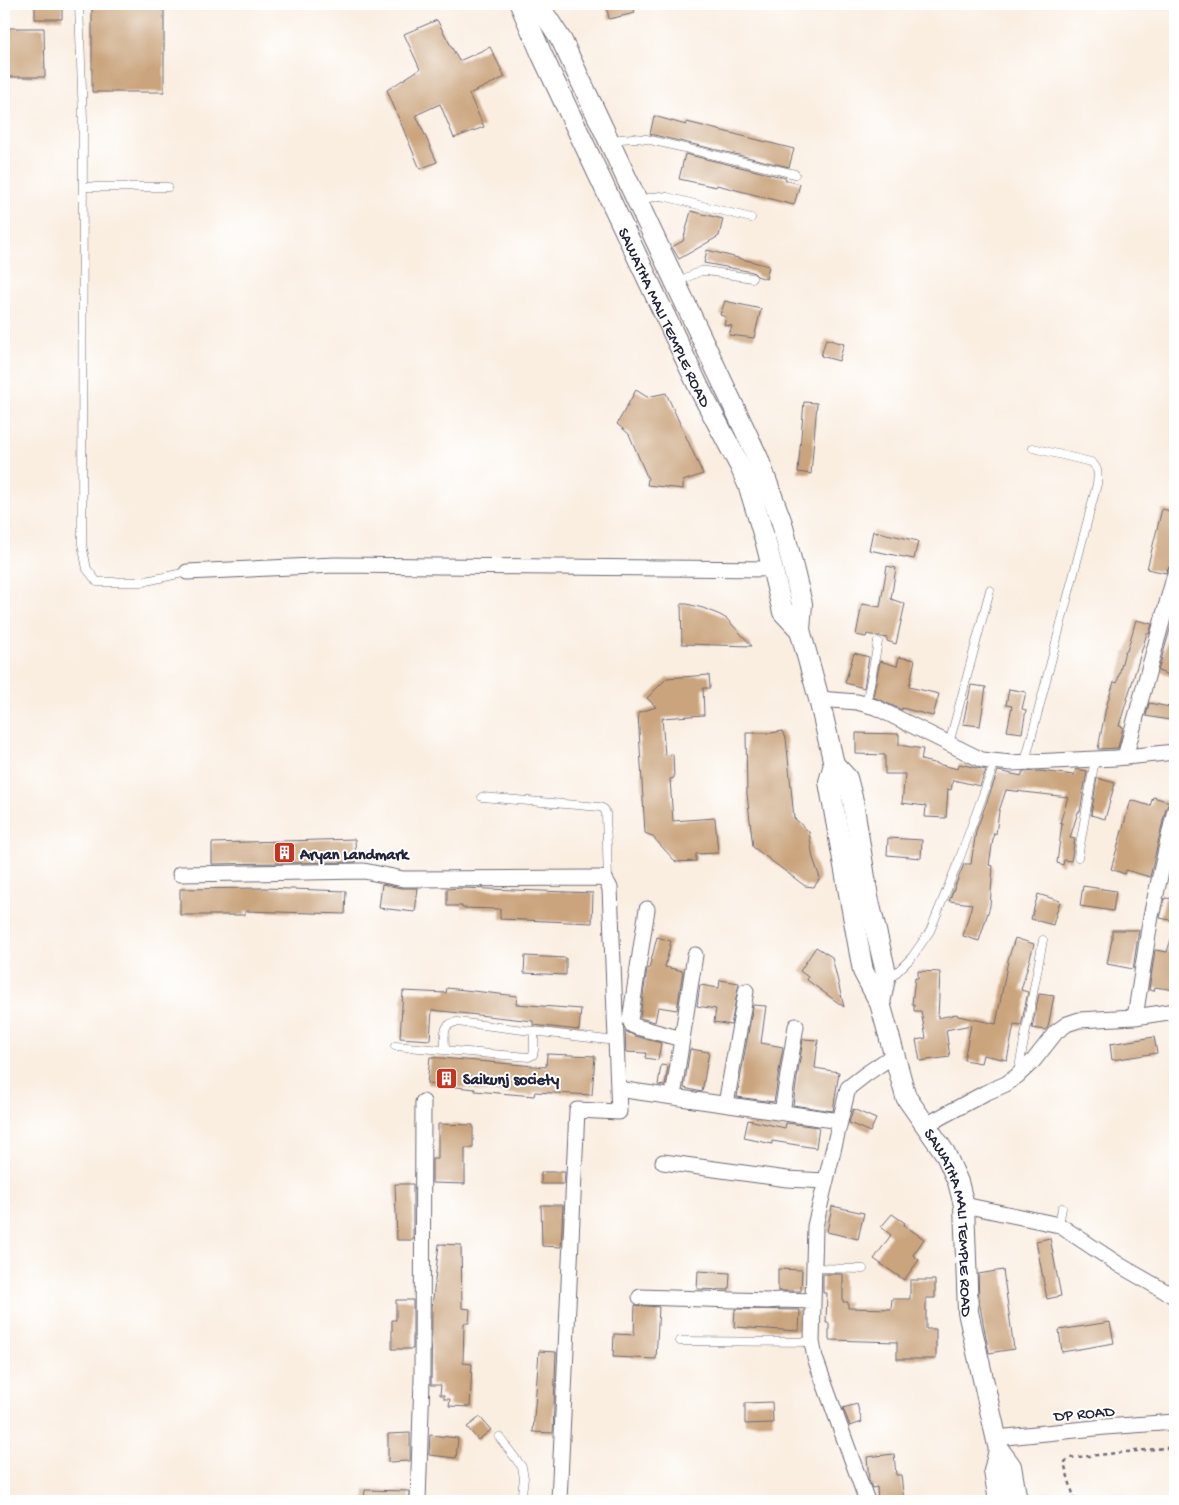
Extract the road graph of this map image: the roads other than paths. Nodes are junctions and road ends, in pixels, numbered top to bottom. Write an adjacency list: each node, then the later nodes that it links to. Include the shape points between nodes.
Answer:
1 (79, 4): 7 (lane)
2 (520, 4): 13 (street, SAWATHA MALI TEMPLE ROAD, via 701,392 740,466)
3 (538, 4): 4 (street, SAWATHA MALI TEMPLE ROAD, via 562,41)
4 (609, 140): 5 (lane, via 646,139); 8 (street, SAWATHA MALI TEMPLE ROAD)
5 (795, 174)
6 (168, 186): 7 (lane)
7 (83, 187): 14 (lane, via 82,544 87,569 97,582 142,582)
8 (637, 200): 9 (lane, via 667,197); 11 (street, SAWATHA MALI TEMPLE ROAD)
9 (751, 218)
10 (752, 278): 11 (lane, via 706,270)
11 (676, 282): 17 (street, SAWATHA MALI TEMPLE ROAD, via 758,458 782,523 802,604)
12 (1033, 448): 26 (lane, via 1091,462 1098,474)
13 (773, 569): 14 (street, via 335,565); 17 (street, SAWATHA MALI TEMPLE ROAD, via 783,612)
14 (187, 572)
15 (1175, 574): 23 (street)
16 (990, 590): 21 (lane)
17 (800, 630): 19 (street, SAWATHA MALI TEMPLE ROAD)
18 (878, 642): 20 (lane)
19 (819, 699): 20 (street); 36 (street, SAWATHA MALI TEMPLE ROAD, via 834,764 829,782 863,971)
20 (866, 705): 21 (street)
21 (949, 744): 25 (street, via 982,760)
22 (1175, 752): 23 (street)
23 (1125, 757): 24 (street)
24 (1095, 759): 26 (street); 29 (lane)
25 (995, 762): 26 (street); 36 (lane, via 930,931)
26 (1025, 762)
27 (482, 797): 31 (lane, via 604,809)
28 (1175, 810): 38 (street, via 1151,916)
29 (1078, 857)
30 (180, 874): 31 (street, via 364,871 403,879 598,878)
31 (608, 882): 42 (street)
32 (647, 909): 41 (street, via 630,1020 637,1027)
33 (1043, 940): 46 (lane)
34 (695, 955): 41 (street)
35 (746, 991): 50 (street)
36 (882, 994): 45 (street, SAWATHA MALI TEMPLE ROAD)
37 (1175, 1011): 38 (street)
38 (1135, 1017): 46 (street, via 1079,1020 1067,1024)
39 (796, 1026): 51 (street)
40 (534, 1031): 42 (lane); 44 (lane, via 452,1023 446,1027); 44 (lane, via 534,1050 529,1057)
41 (682, 1039): 48 (street)
42 (616, 1040): 47 (street)
43 (396, 1046): 44 (lane)
44 (445, 1049)
45 (894, 1056): 52 (street, via 848,1088); 53 (street, SAWATHA MALI TEMPLE ROAD, via 906,1097)
46 (1017, 1076): 53 (street)
47 (618, 1089): 48 (street); 71 (street, via 619,1112 577,1110)
48 (673, 1097): 50 (street)
49 (423, 1102): 69 (street)
50 (726, 1104): 51 (street)
51 (782, 1112): 52 (street)
52 (840, 1121): 55 (street)
53 (926, 1125): 56 (street, SAWATHA MALI TEMPLE ROAD, via 945,1153)
54 (663, 1162): 55 (street, via 787,1179)
55 (826, 1181): 59 (street, via 815,1226)
56 (964, 1205): 58 (street); 68 (street, SAWATHA MALI TEMPLE ROAD, via 968,1312)
57 (1062, 1208): 58 (lane)
58 (1058, 1225): 62 (street)
59 (813, 1268): 60 (lane); 63 (street)
60 (863, 1269)
61 (640, 1297): 63 (street)
62 (1175, 1297)
63 (813, 1301): 65 (street)
64 (680, 1340): 65 (lane)
65 (812, 1342): 72 (street)
66 (1175, 1422): 68 (street, DP ROAD, via 1105,1427)
67 (499, 1437): 70 (lane, via 522,1467)
68 (997, 1444): 73 (street, SAWATHA MALI TEMPLE ROAD, via 994,1471); 74 (street, SAWATHA MALI TEMPLE ROAD, via 1011,1466)
69 (418, 1501)
70 (521, 1501)
71 (559, 1501)
72 (867, 1501)
73 (999, 1501)
74 (1017, 1501)

